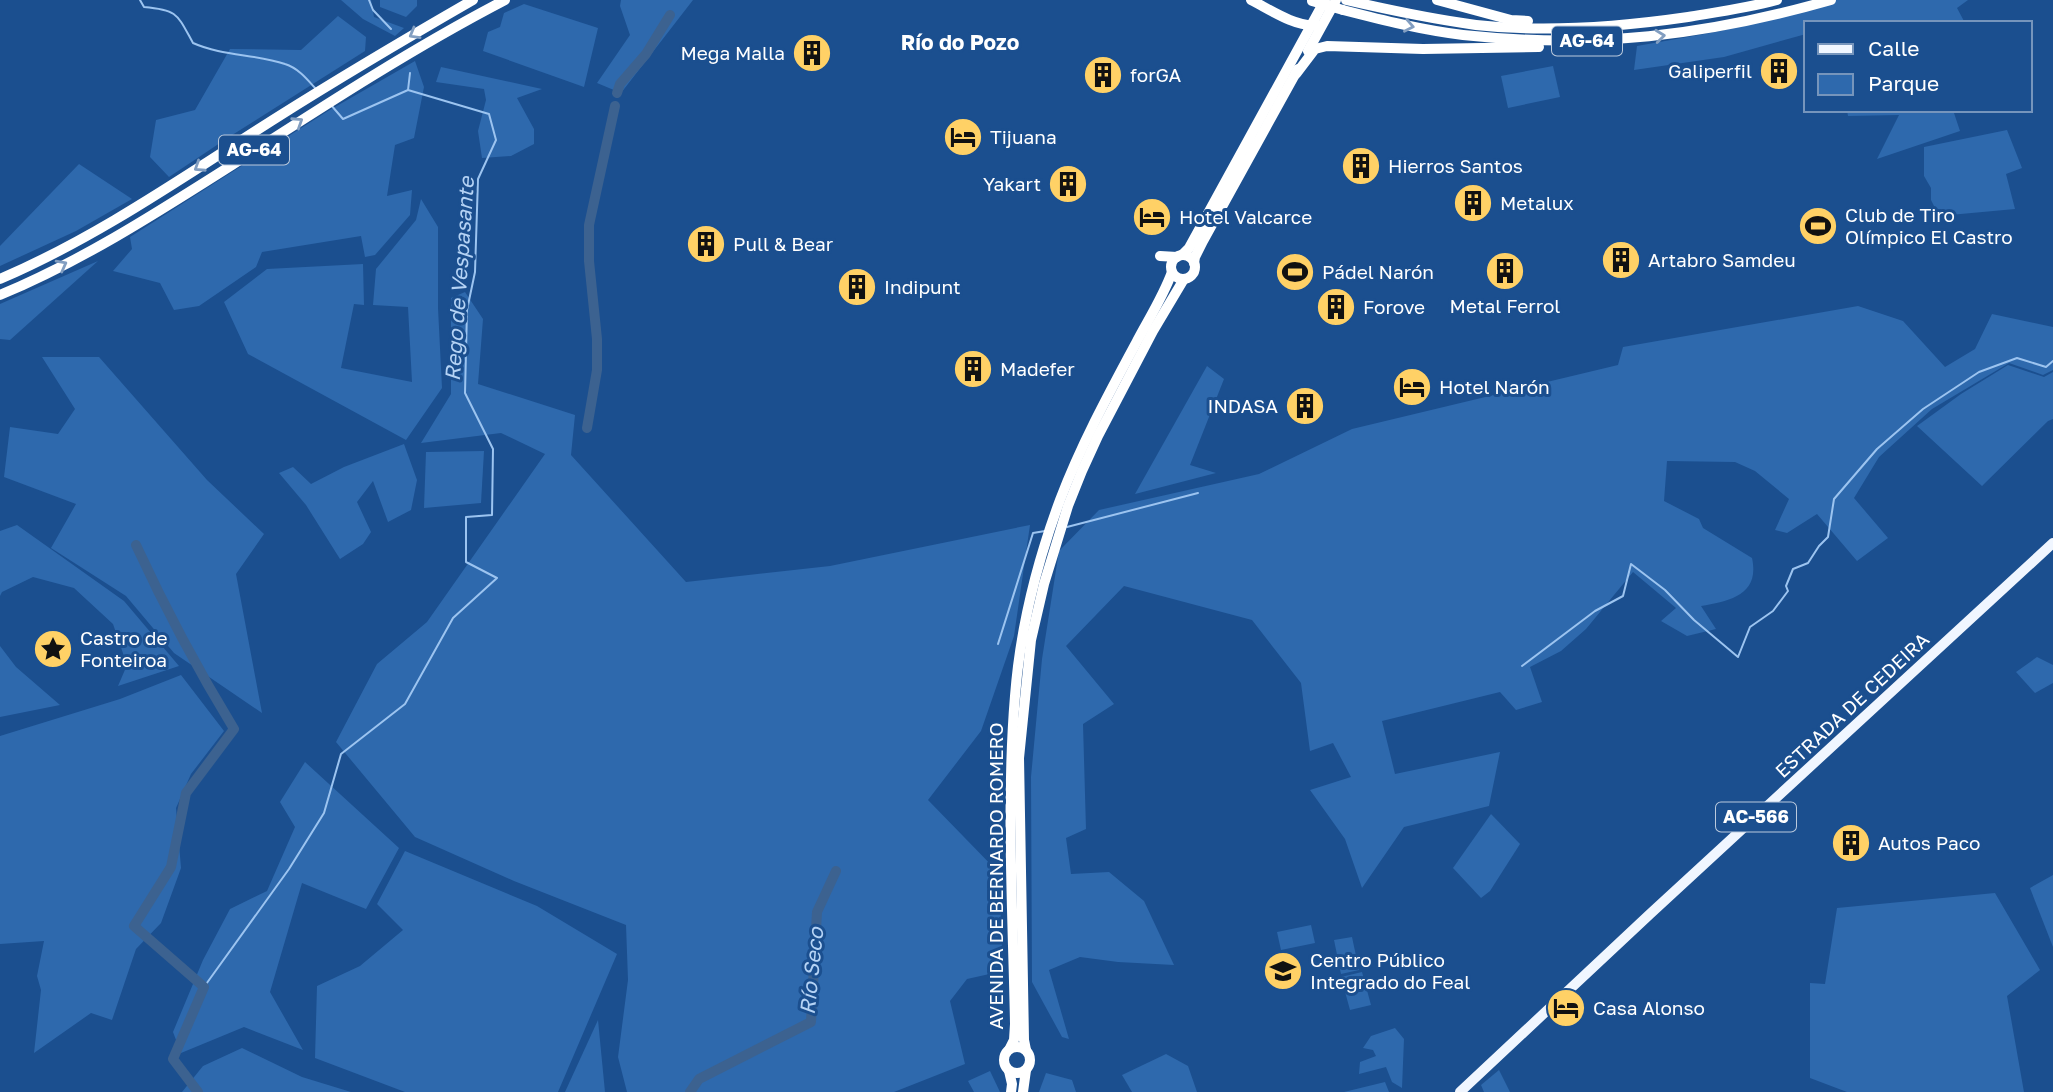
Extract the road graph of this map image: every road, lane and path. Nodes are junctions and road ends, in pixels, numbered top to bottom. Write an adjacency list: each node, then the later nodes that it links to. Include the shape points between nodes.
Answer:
1 (473, 0): 18 (highway, AG-64, one-way to 18, via 110,222)
2 (505, 0): 19 (highway, AG-64, one-way to 2, via 187,194 403,57)
3 (1251, 0): 10 (highway)
4 (1325, 0): 11 (highway, AVENIDA DE BERNARDO ROMERO)
5 (1437, 0): 12 (highway, via 1511,20)
6 (1777, 0): 12 (highway, AG-64, via 1641,23)
7 (1831, 0): 13 (highway, AG-64, one-way to 7, via 1743,23)
8 (1309, 1): 9 (highway, AG-64, bridge)
9 (1342, 3): 11 (highway, AVENIDA DE BERNARDO ROMERO); 12 (highway, AG-64, via 1477,25); 13 (highway, AG-64, one-way to 13, via 1392,22 1461,35)
10 (1285, 17): 11 (highway); 15 (highway, via 1297,36)
11 (1317, 24): 14 (highway, via 1327,41); 15 (highway, AVENIDA DE BERNARDO ROMERO)
12 (1587, 27)
13 (1626, 40): 14 (highway, via 1560,47)
14 (1338, 45): 15 (highway, via 1315,48)
15 (1291, 71): 16 (highway, AVENIDA DE BERNARDO ROMERO, via 1189,248); 17 (highway, AVENIDA DE BERNARDO ROMERO)
16 (1176, 262): 17 (highway, via 1191,258); 17 (highway, via 1179,278); 21 (highway, AVENIDA DE BERNARDO ROMERO, via 1073,467 1036,577 1023,638 1011,770 1015,1024)
17 (1191, 271): 22 (highway, AVENIDA DE BERNARDO ROMERO, via 1147,342 1082,471 1044,584 1031,640 1019,758)
18 (0, 279)
19 (0, 295)
20 (2053, 543): 27 (main road, ESTRADA DE CEDEIRA / AC-566)
21 (1010, 1048): 22 (highway); 24 (highway, via 1003,1061)
22 (1026, 1050): 23 (highway, via 1030,1062)
23 (1026, 1070): 24 (highway); 26 (highway)
24 (1009, 1071): 25 (highway)
25 (1011, 1092)
26 (1023, 1092)
27 (1460, 1092)

